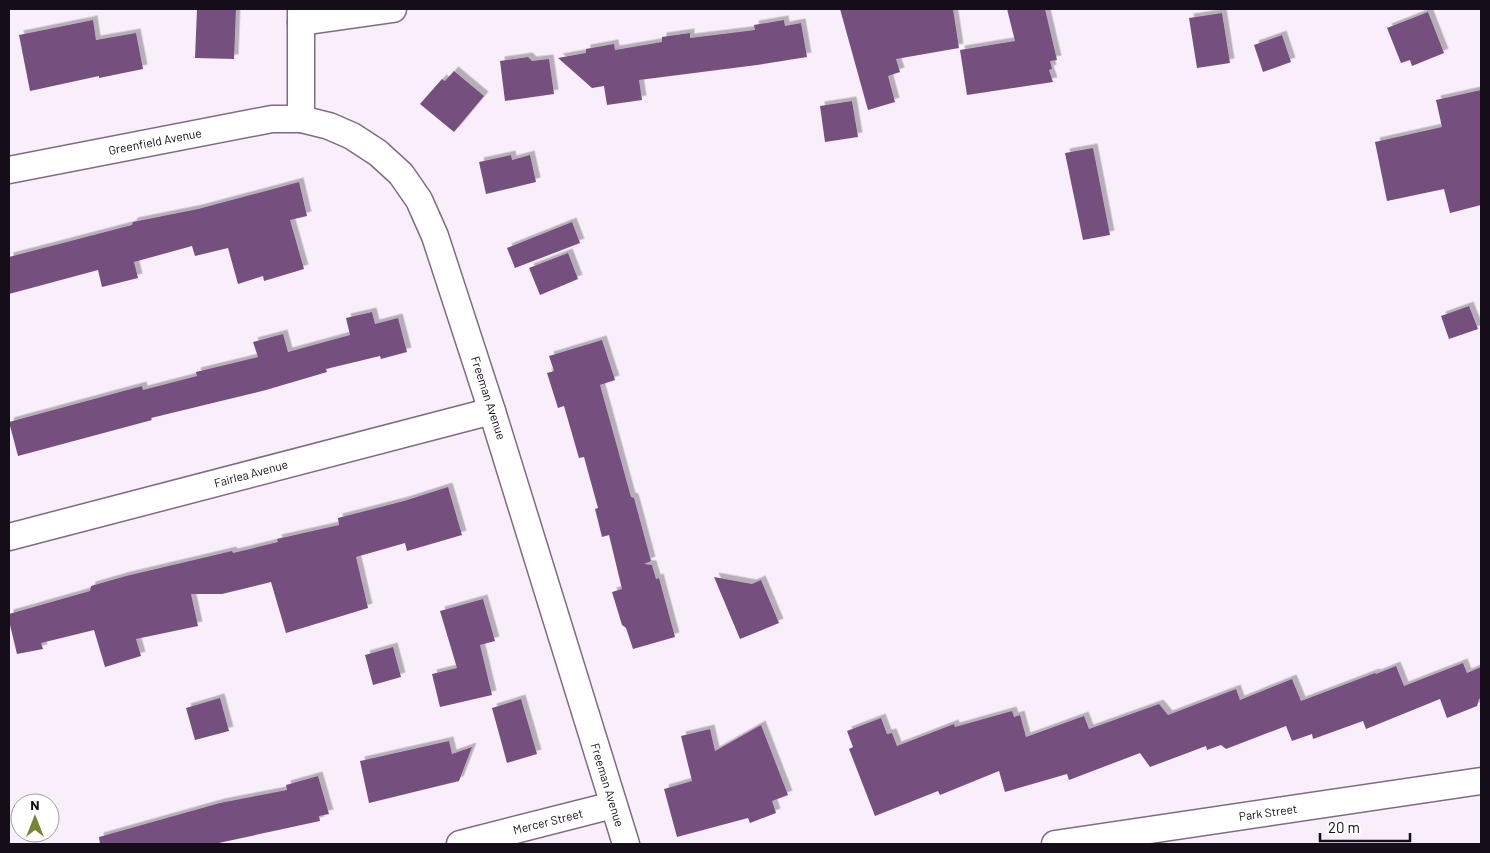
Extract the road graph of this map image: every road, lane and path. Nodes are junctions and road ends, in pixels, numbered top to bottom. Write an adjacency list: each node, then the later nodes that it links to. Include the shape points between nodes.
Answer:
1 (393, 9): 2 (street)
2 (301, 16): 3 (street)
3 (301, 119): 4 (street, Greenfield Avenue, via 272,119); 5 (street, Freeman Avenue, via 352,136 378,153 401,174 419,200 435,236)
4 (9, 170)
5 (492, 411): 6 (street, Fairlea Avenue); 8 (street, Freeman Avenue)
6 (9, 537)
7 (1481, 781): 11 (street, Park Street)
8 (613, 805): 9 (street, Mercer Street); 10 (street, Freeman Avenue)
9 (481, 842)
10 (626, 844)
11 (1055, 844)

